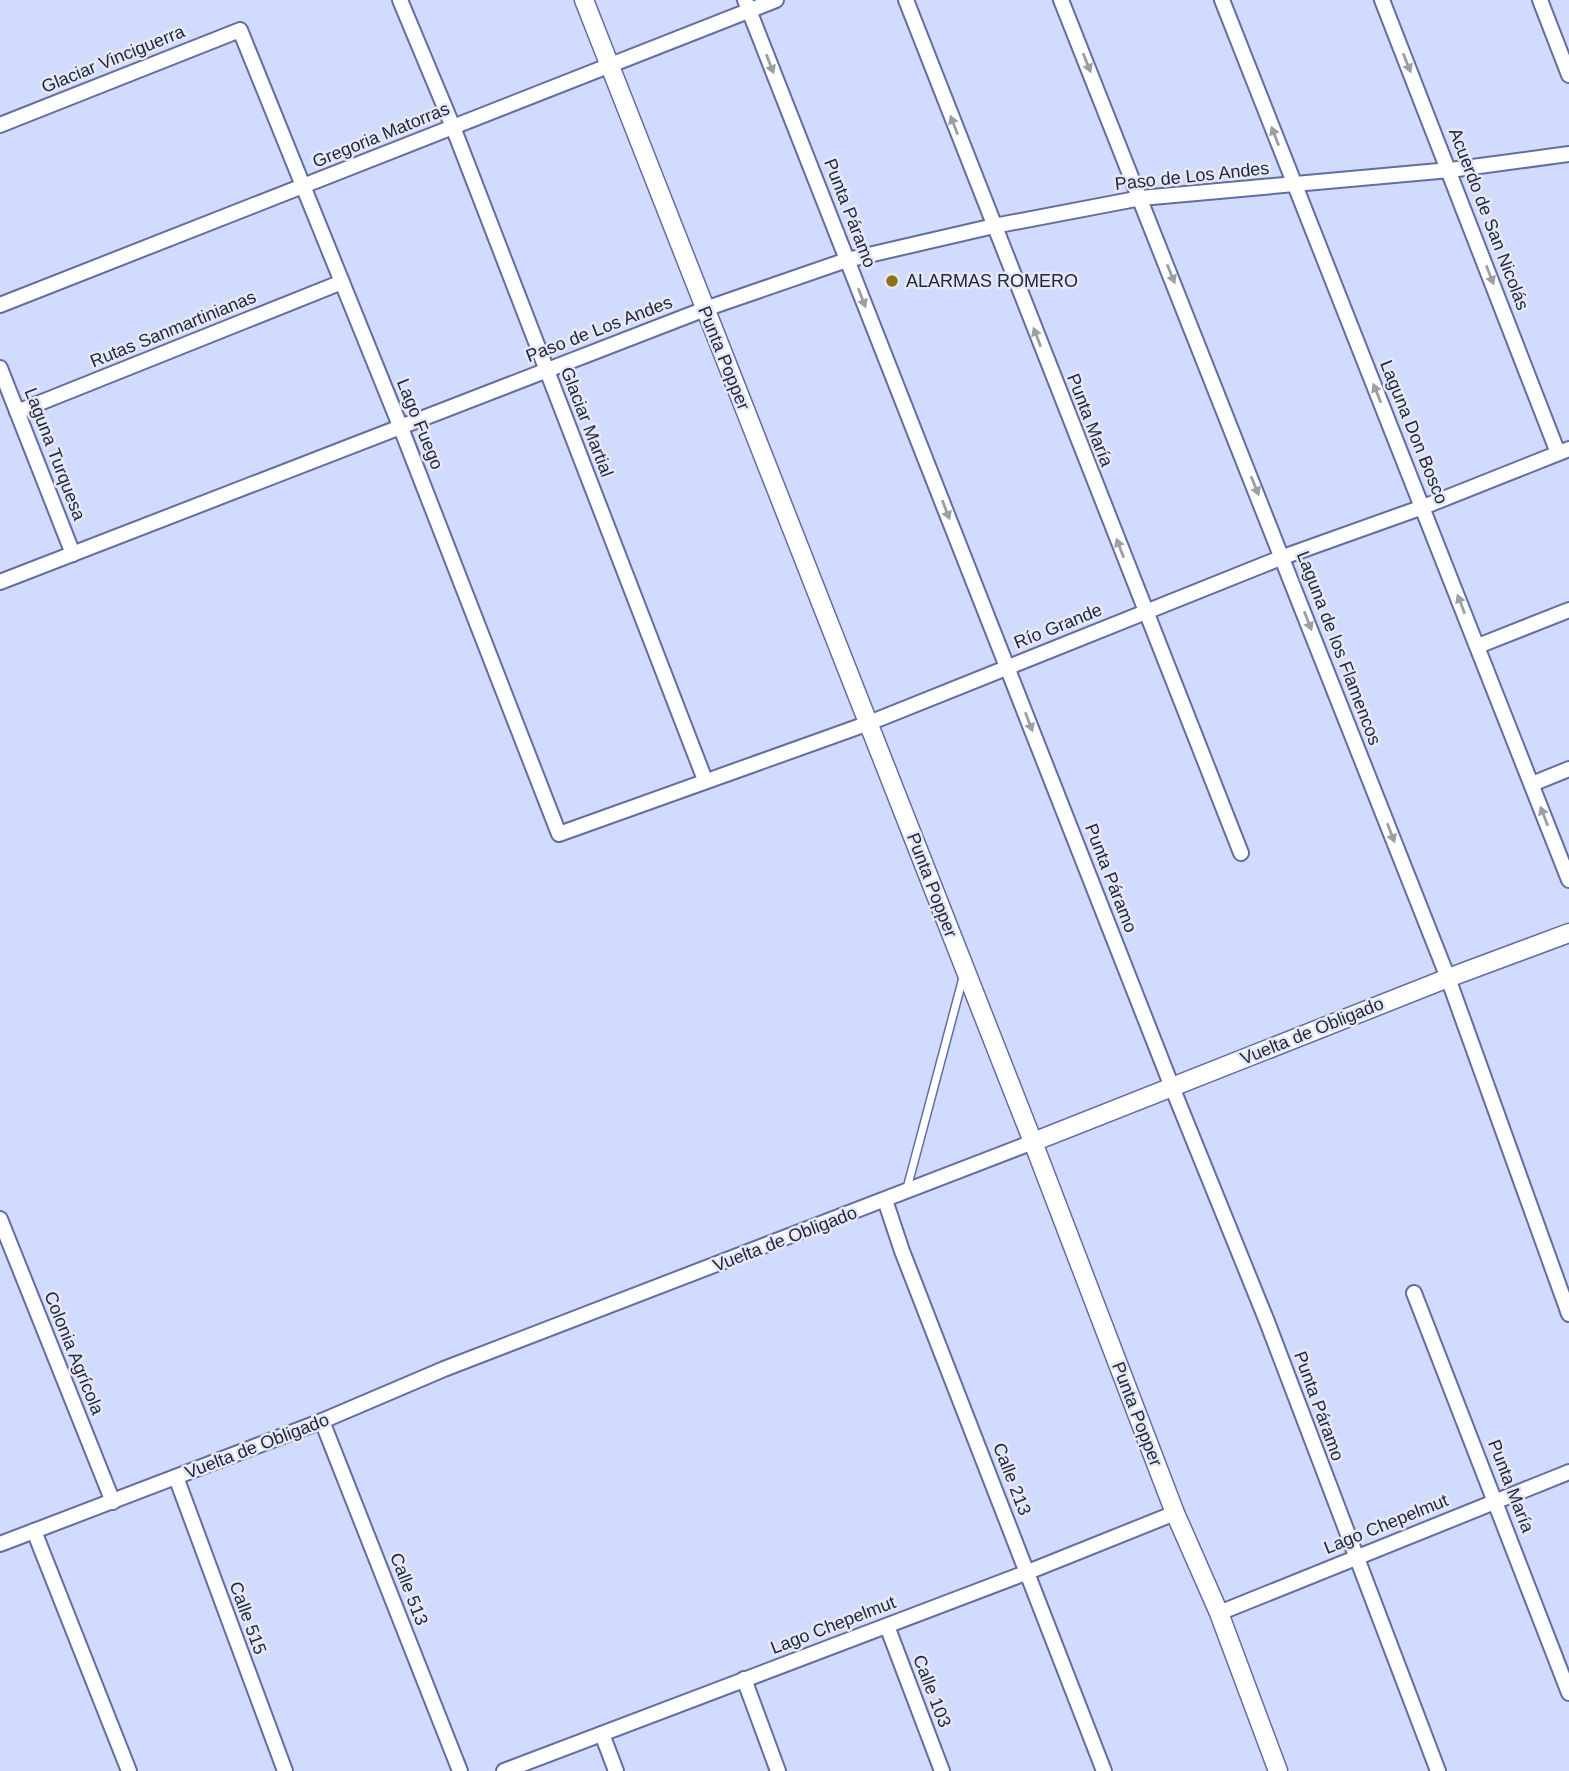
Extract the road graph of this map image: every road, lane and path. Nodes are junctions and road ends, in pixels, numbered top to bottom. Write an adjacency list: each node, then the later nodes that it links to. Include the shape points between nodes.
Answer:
1 (400, 0): 14 (street, Glaciar Martial)
2 (584, 0): 11 (street, Punta Popper)
3 (776, 0): 9 (street, Gregoria Matorras)
4 (906, 0): 20 (street, Punta María, one-way to 4)
5 (1061, 0): 19 (street, Laguna de los Flamencos, one-way to 19)
6 (1222, 0): 17 (street, Laguna Don Bosco, one-way to 6)
7 (1382, 0): 16 (street, Acuerdo de San Nicolás, one-way to 16)
8 (1540, 0): 12 (street)
9 (747, 5): 11 (street, Gregoria Matorras); 21 (street, Punta Páramo, one-way to 21)
10 (240, 30): 13 (street, Glaciar Vinciguerra); 18 (street, Lago Fuego)
11 (610, 65): 14 (street, Gregoria Matorras); 24 (street, Punta Popper)
12 (1569, 75)
13 (0, 125)
14 (453, 127): 18 (street, Gregoria Matorras); 26 (street, Glaciar Martial)
15 (1569, 154): 16 (street, Paso de Los Andes)
16 (1450, 170): 17 (street, Paso de Los Andes); 29 (street, Acuerdo de San Nicolás, one-way to 29)
17 (1294, 184): 19 (street, Paso de Los Andes); 30 (street, Laguna Don Bosco, one-way to 17)
18 (304, 187): 22 (street, Lago Fuego); 23 (street, Gregoria Matorras)
19 (1141, 198): 20 (street, Paso de Los Andes); 32 (street, Laguna de los Flamencos, one-way to 32)
20 (994, 226): 21 (street, Paso de Los Andes); 35 (street, Punta María, one-way to 20)
21 (847, 260): 24 (street, Paso de Los Andes); 37 (street, Punta Páramo, one-way to 37)
22 (342, 282): 27 (street, Rutas Sanmartinianas); 28 (street, Lago Fuego)
23 (0, 305)
24 (705, 309): 26 (street, Paso de Los Andes); 38 (street, Punta Popper)
25 (0, 368): 27 (street, Laguna Turquesa)
26 (547, 369): 28 (street, Paso de Los Andes); 40 (street, Glaciar Martial)
27 (17, 412): 31 (street, Laguna Turquesa)
28 (401, 428): 31 (street, Paso de Los Andes); 42 (street, Lago Fuego)
29 (1563, 451): 30 (street, Río Grande)
30 (1423, 507): 32 (street, Río Grande); 36 (street, Laguna Don Bosco, one-way to 30)
31 (73, 554): 33 (street, Paso de Los Andes)
32 (1283, 557): 35 (street, Río Grande); 47 (street, Laguna de los Flamencos, one-way to 47)
33 (0, 583)
34 (1569, 610): 36 (street)
35 (1145, 612): 37 (street, Río Grande); 43 (street, Punta María)
36 (1478, 646): 41 (street, Laguna Don Bosco)
37 (1007, 667): 38 (street, Río Grande); 48 (street, Punta Páramo, one-way to 48)
38 (869, 723): 40 (street, Río Grande); 46 (street, Punta Popper)
39 (1569, 769): 41 (street)
40 (705, 780): 42 (street, Río Grande)
41 (1532, 784): 44 (street, Laguna Don Bosco, one-way to 41)
42 (559, 834)
43 (1241, 853)
44 (1569, 880)
45 (1569, 933): 47 (street, Vuelta de Obligado)
46 (964, 970): 49 (street, Punta Popper); 50 (lane)
47 (1448, 978): 48 (street, Vuelta de Obligado); 54 (street, Laguna de los Flamencos)
48 (1172, 1087): 49 (street, Vuelta de Obligado); 63 (street, Punta Páramo)
49 (1033, 1142): 50 (street, Vuelta de Obligado); 60 (street, Punta Popper)
50 (905, 1193): 51 (street, Vuelta de Obligado)
51 (885, 1200): 55 (street, Vuelta de Obligado, via 457,1364); 64 (street, Calle 213)
52 (0, 1219): 59 (street, Colonia Agrícola)
53 (1414, 1293): 58 (street, Punta María)
54 (1569, 1314)
55 (322, 1421): 57 (street, Vuelta de Obligado); 72 (street, Calle 513)
56 (1569, 1472): 58 (street, Lago Chepelmut)
57 (176, 1478): 59 (street, Vuelta de Obligado); 71 (street, Calle 515)
58 (1496, 1501): 63 (street, Lago Chepelmut); 68 (street, Punta María)
59 (113, 1502): 61 (street, Vuelta de Obligado)
60 (1175, 1513): 64 (street, Lago Chepelmut); 65 (street, Punta Popper)
61 (34, 1531): 62 (street, Vuelta de Obligado); 70 (street)
62 (0, 1544)
63 (1355, 1557): 65 (street, Lago Chepelmut); 79 (street, Punta Páramo)
64 (1028, 1572): 66 (street, Lago Chepelmut); 77 (street, Calle 213)
65 (1219, 1613): 78 (street, Punta Popper)
66 (887, 1626): 67 (street, Lago Chepelmut); 76 (street, Calle 103)
67 (744, 1679): 69 (street, Lago Chepelmut); 75 (street)
68 (1569, 1693)
69 (602, 1734): 73 (street, Lago Chepelmut); 74 (street)
70 (129, 1771)
71 (285, 1771)
72 (460, 1771)
73 (504, 1771)
74 (616, 1771)
75 (778, 1771)
76 (942, 1771)
77 (1104, 1771)
78 (1278, 1771)
79 (1438, 1771)

